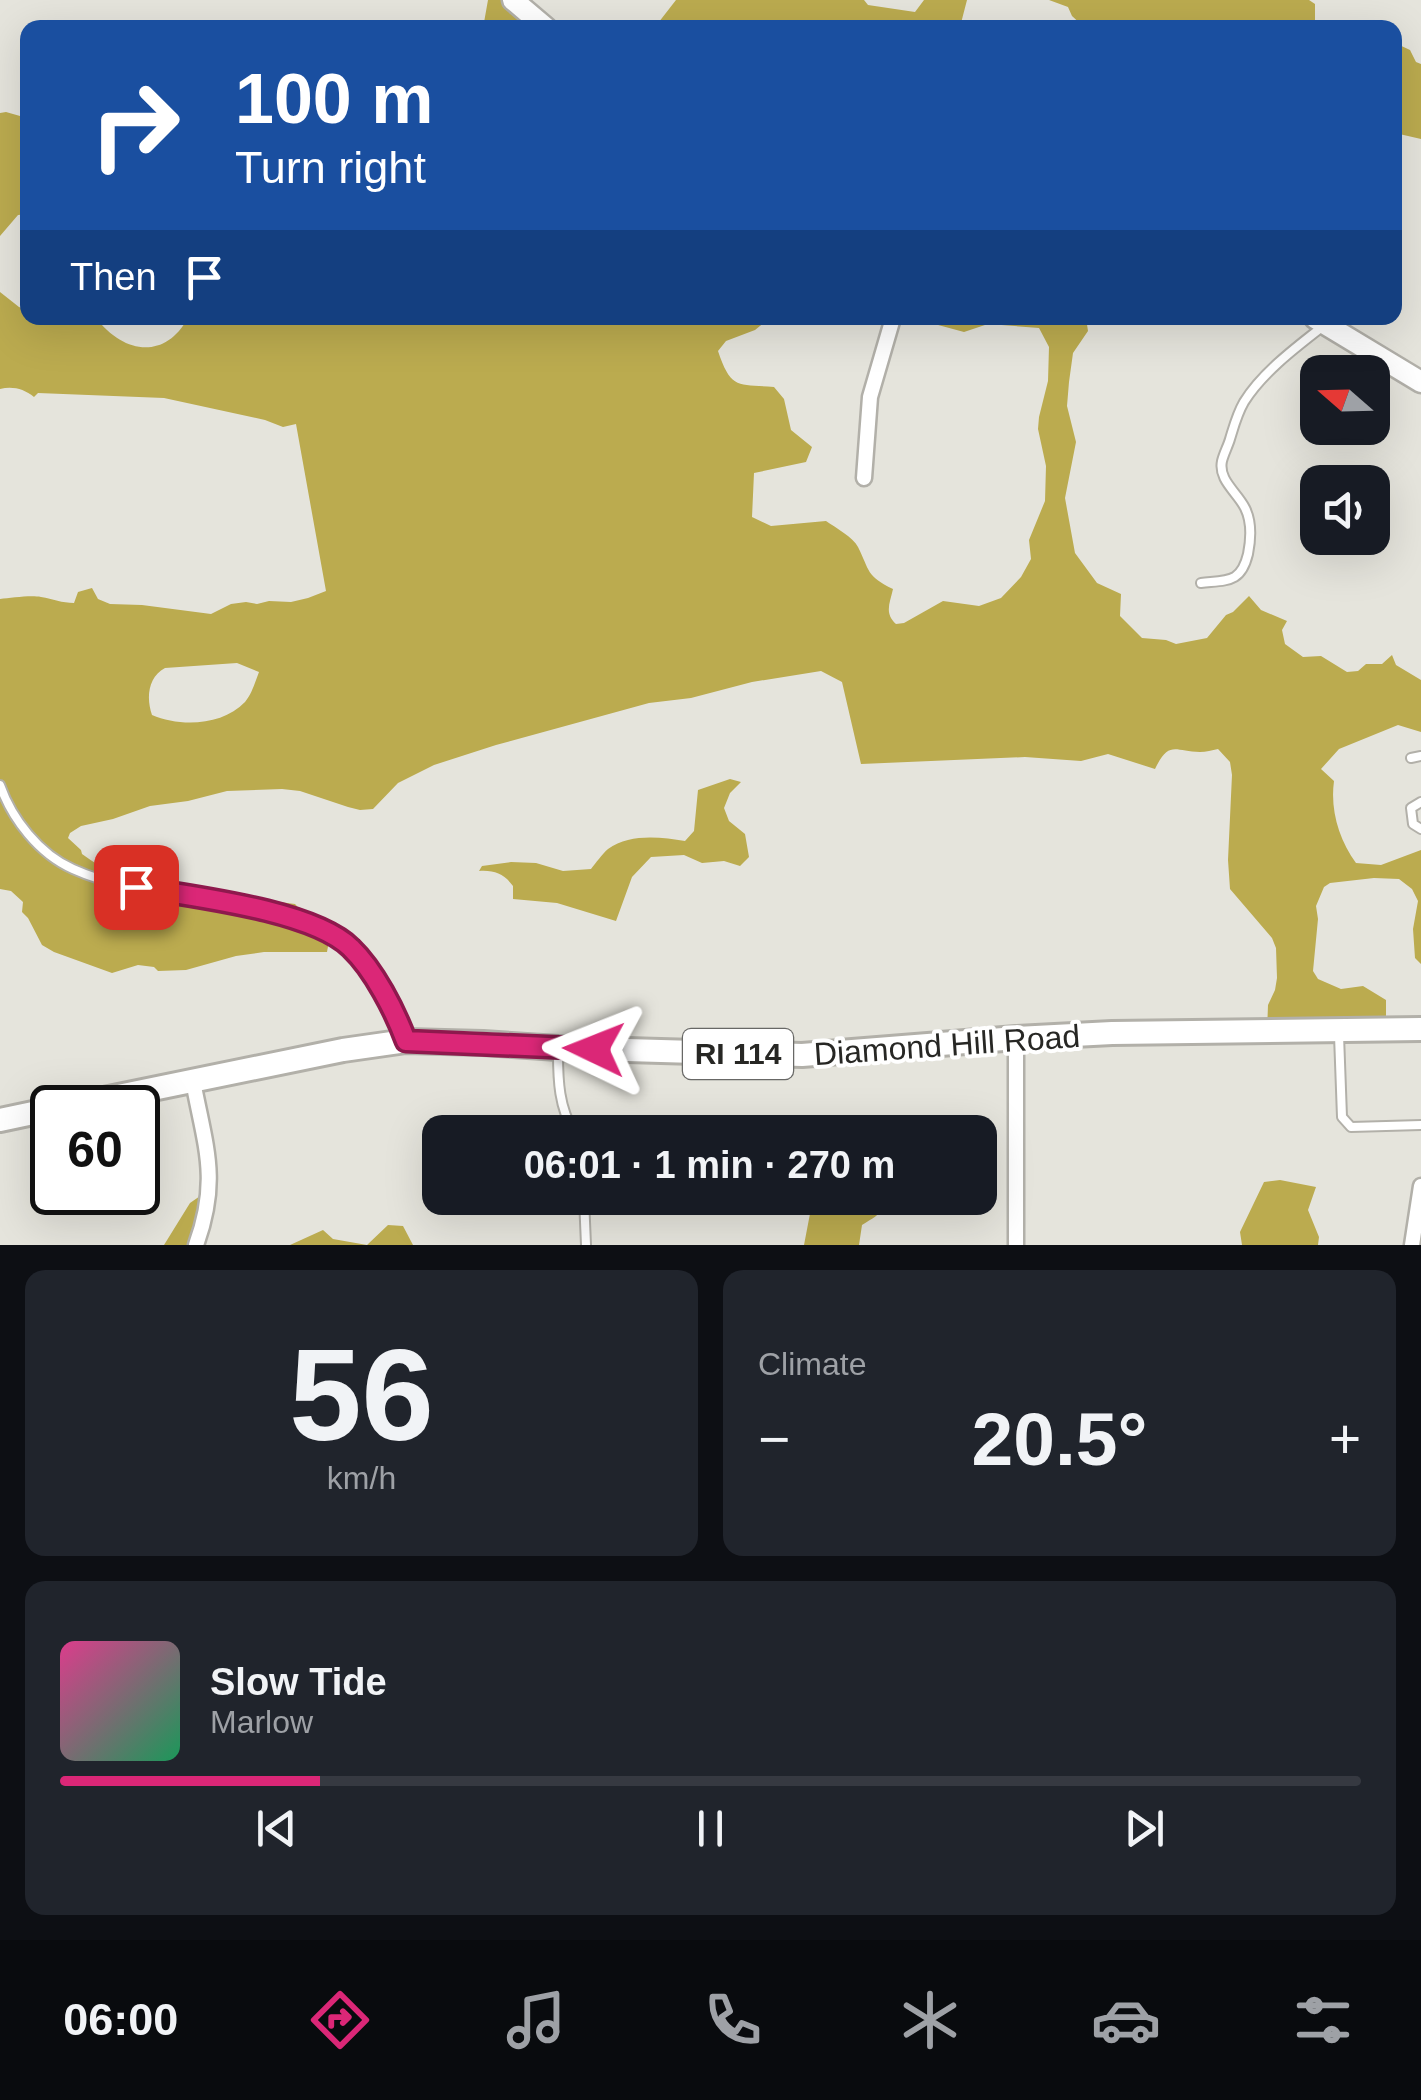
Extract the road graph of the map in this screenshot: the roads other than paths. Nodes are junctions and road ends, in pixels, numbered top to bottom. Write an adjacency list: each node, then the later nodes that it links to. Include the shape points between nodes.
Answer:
1 (513, 0): 2 (street)
2 (537, 20)
3 (891, 325): 7 (street, via 870,397)
4 (1316, 325): 8 (lane, via 1238,414 1222,470 1249,518 1246,563 1236,577)
5 (1327, 325): 6 (street)
6 (1421, 382)
7 (864, 478)
8 (1202, 582)
9 (0, 785): 15 (lane, via 29,835 70,868 253,907 332,934 364,964)
10 (1421, 802): 11 (lane, via 1411,808 1413,824)
11 (1421, 828)
12 (1421, 1029): 13 (main road, Diamond Hill Road / RI 114)
13 (1339, 1030): 14 (main road, Diamond Hill Road / RI 114); 22 (lane, via 1342,1118 1351,1127)
14 (1016, 1038): 16 (main road, Diamond Hill Road / RI 114, via 802,1055); 27 (street)
15 (406, 1041): 16 (main road, Diamond Hill Road / RI 114); 17 (main road, Diamond Hill Road / RI 114)
16 (558, 1048): 20 (lane)
17 (193, 1081): 18 (main road, Diamond Hill Road / RI 114); 25 (street, via 210,1174)
18 (160, 1088)
19 (30, 1114): 21 (main road)
20 (565, 1115)
21 (0, 1120)
22 (1421, 1125)
23 (1421, 1186): 28 (street)
24 (585, 1215): 26 (lane)
25 (196, 1245)
26 (586, 1245)
27 (1016, 1245)
28 (1412, 1245)

